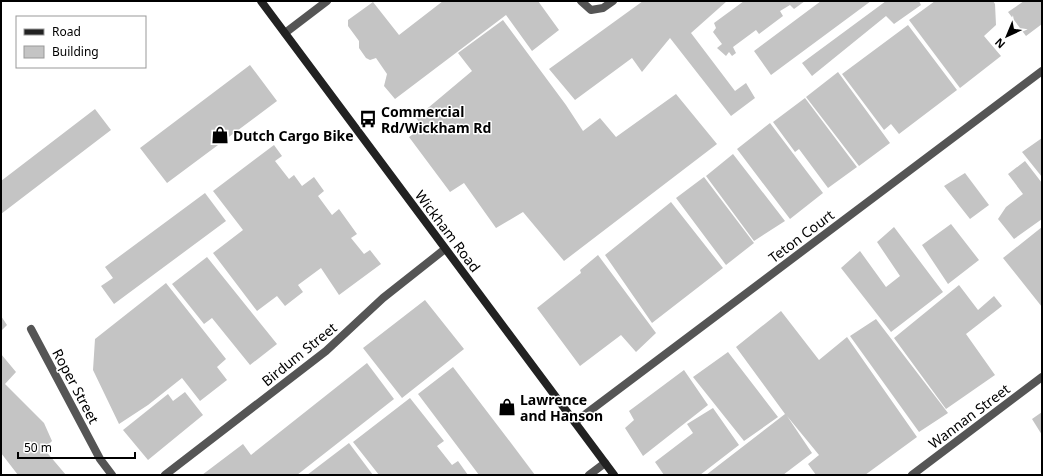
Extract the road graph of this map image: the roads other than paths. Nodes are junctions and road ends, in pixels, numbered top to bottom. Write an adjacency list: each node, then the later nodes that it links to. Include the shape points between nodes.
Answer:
1 (261, 1): 5 (main road, Wickham Road)
2 (327, 1): 5 (street)
3 (581, 1): 4 (street, via 591,10 603,8)
4 (613, 1)
5 (285, 33): 7 (main road, Wickham Road)
6 (1042, 70): 10 (street, Teton Court)
7 (445, 249): 10 (main road, Wickham Road); 13 (street, Birdum Street, via 383,298 326,351)
8 (31, 329): 12 (street, Roper Street, via 100,459)
9 (1042, 377): 16 (street, Wannan Street)
10 (575, 422): 11 (main road, Wickham Road)
11 (605, 463): 14 (street); 15 (main road, Wickham Road)
12 (112, 475)
13 (165, 475)
14 (588, 475)
15 (614, 475)
16 (912, 475)

